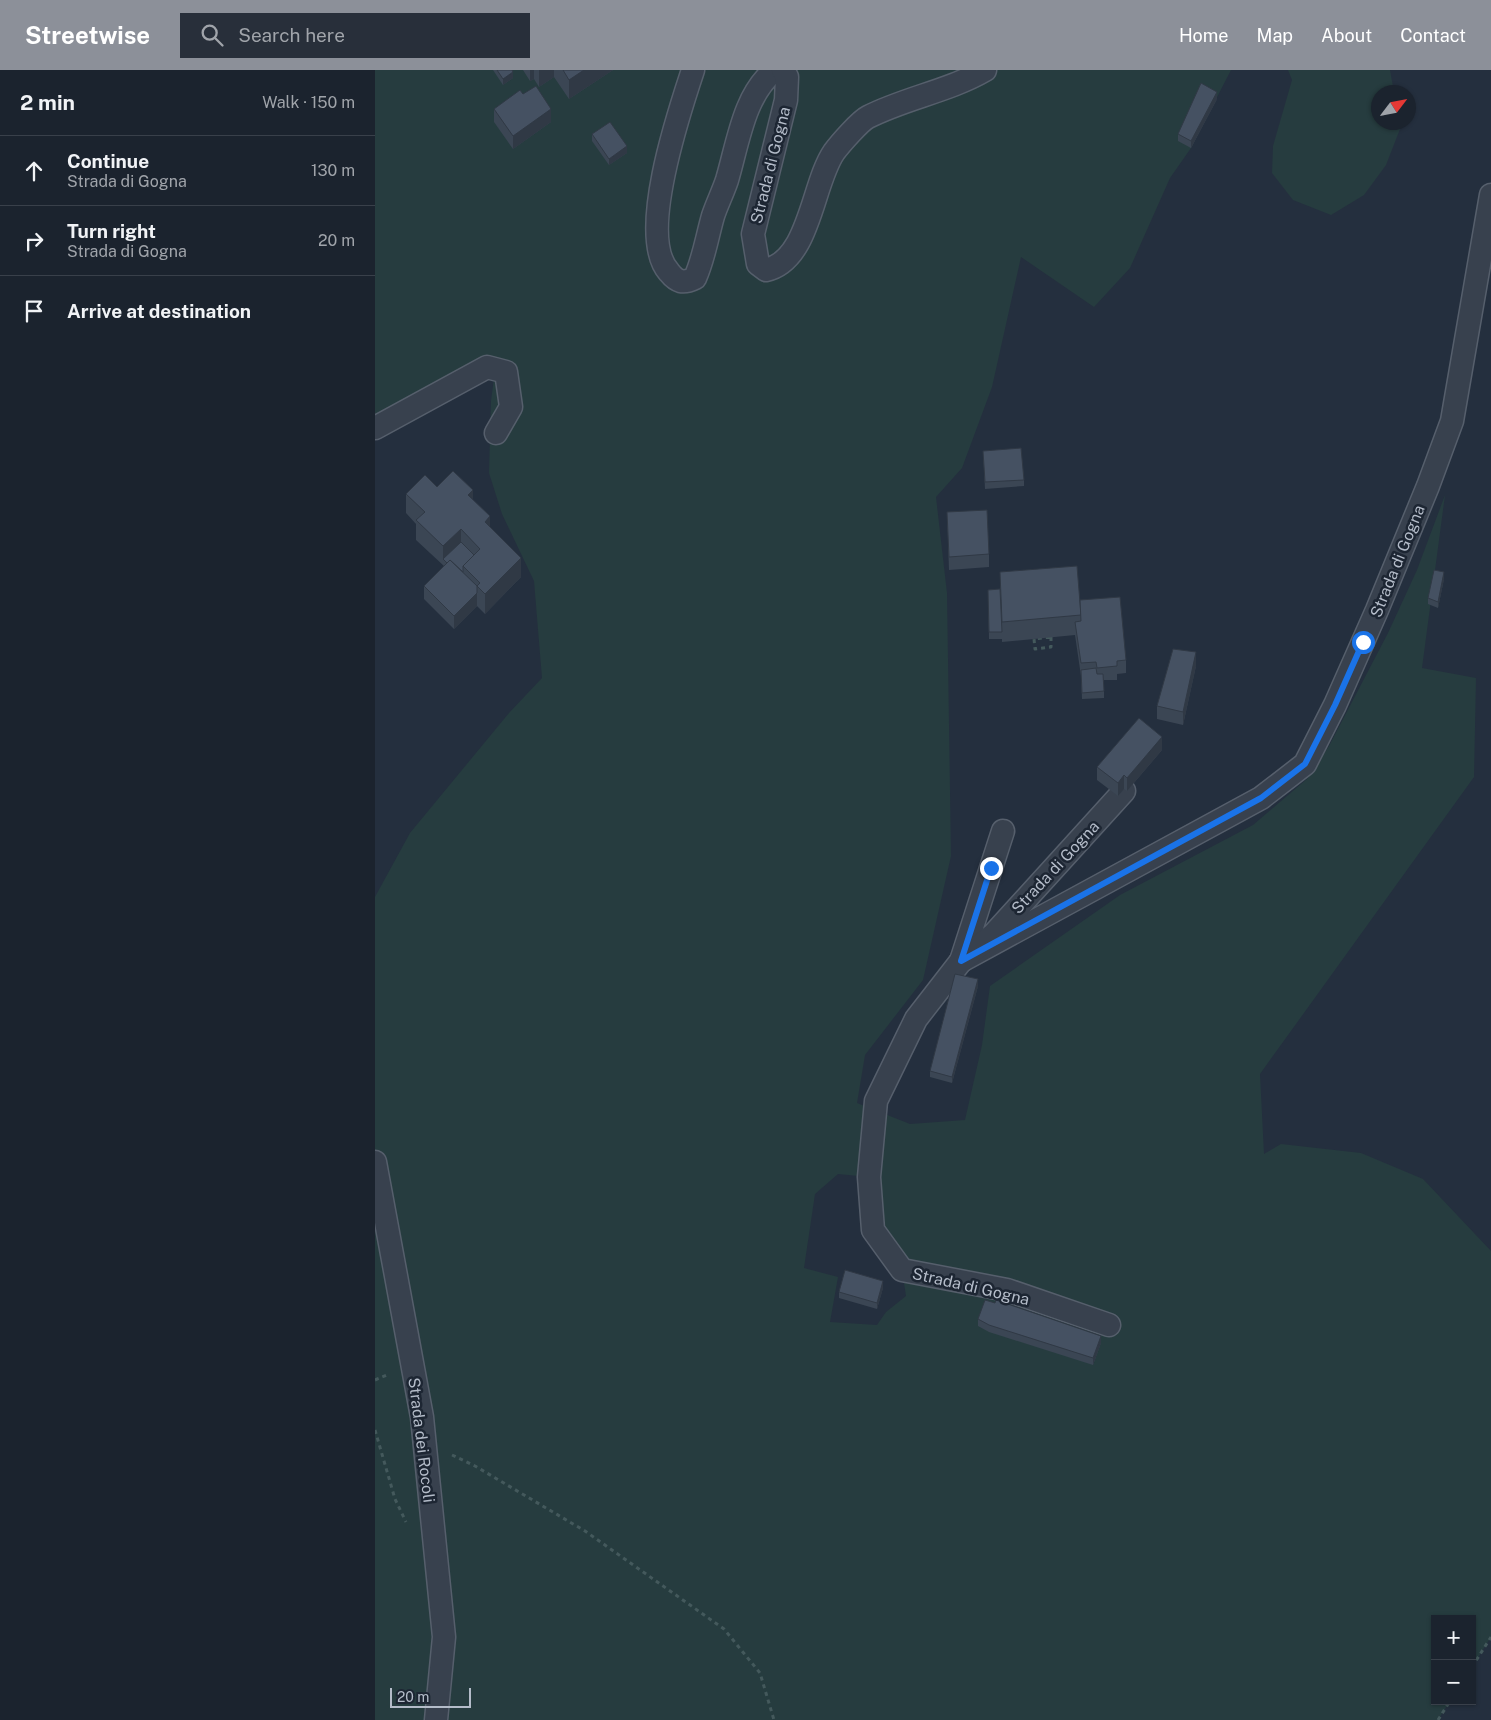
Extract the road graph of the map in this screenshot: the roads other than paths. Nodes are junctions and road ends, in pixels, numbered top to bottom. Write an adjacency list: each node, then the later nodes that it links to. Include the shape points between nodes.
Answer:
1 (693, 70): 2 (street, Strada di Gogna, via 679,113 656,230 659,254 666,269 676,280 686,282 695,278 703,259 750,103 761,82)
2 (775, 70)
3 (783, 70): 4 (street, Strada di Gogna, via 787,77 786,100 753,234 758,264 766,270 774,268 794,251 834,153 866,117)
4 (985, 70)
5 (1491, 195): 10 (street, Strada di Gogna, via 1452,421 1377,610 1305,764 1261,798)
6 (375, 428): 7 (street, via 487,368 506,372 511,407)
7 (496, 433)
8 (1124, 791): 10 (street, Strada di Gogna, via 994,934)
9 (1003, 831): 10 (street, Strada di Gogna)
10 (961, 961): 12 (street, Strada di Gogna, via 916,1019 876,1101 869,1176 873,1230 902,1270 1007,1290)
11 (375, 1162): 13 (street, Strada dei Rocoli, via 422,1417 444,1637)
12 (1109, 1325)
13 (436, 1720)

